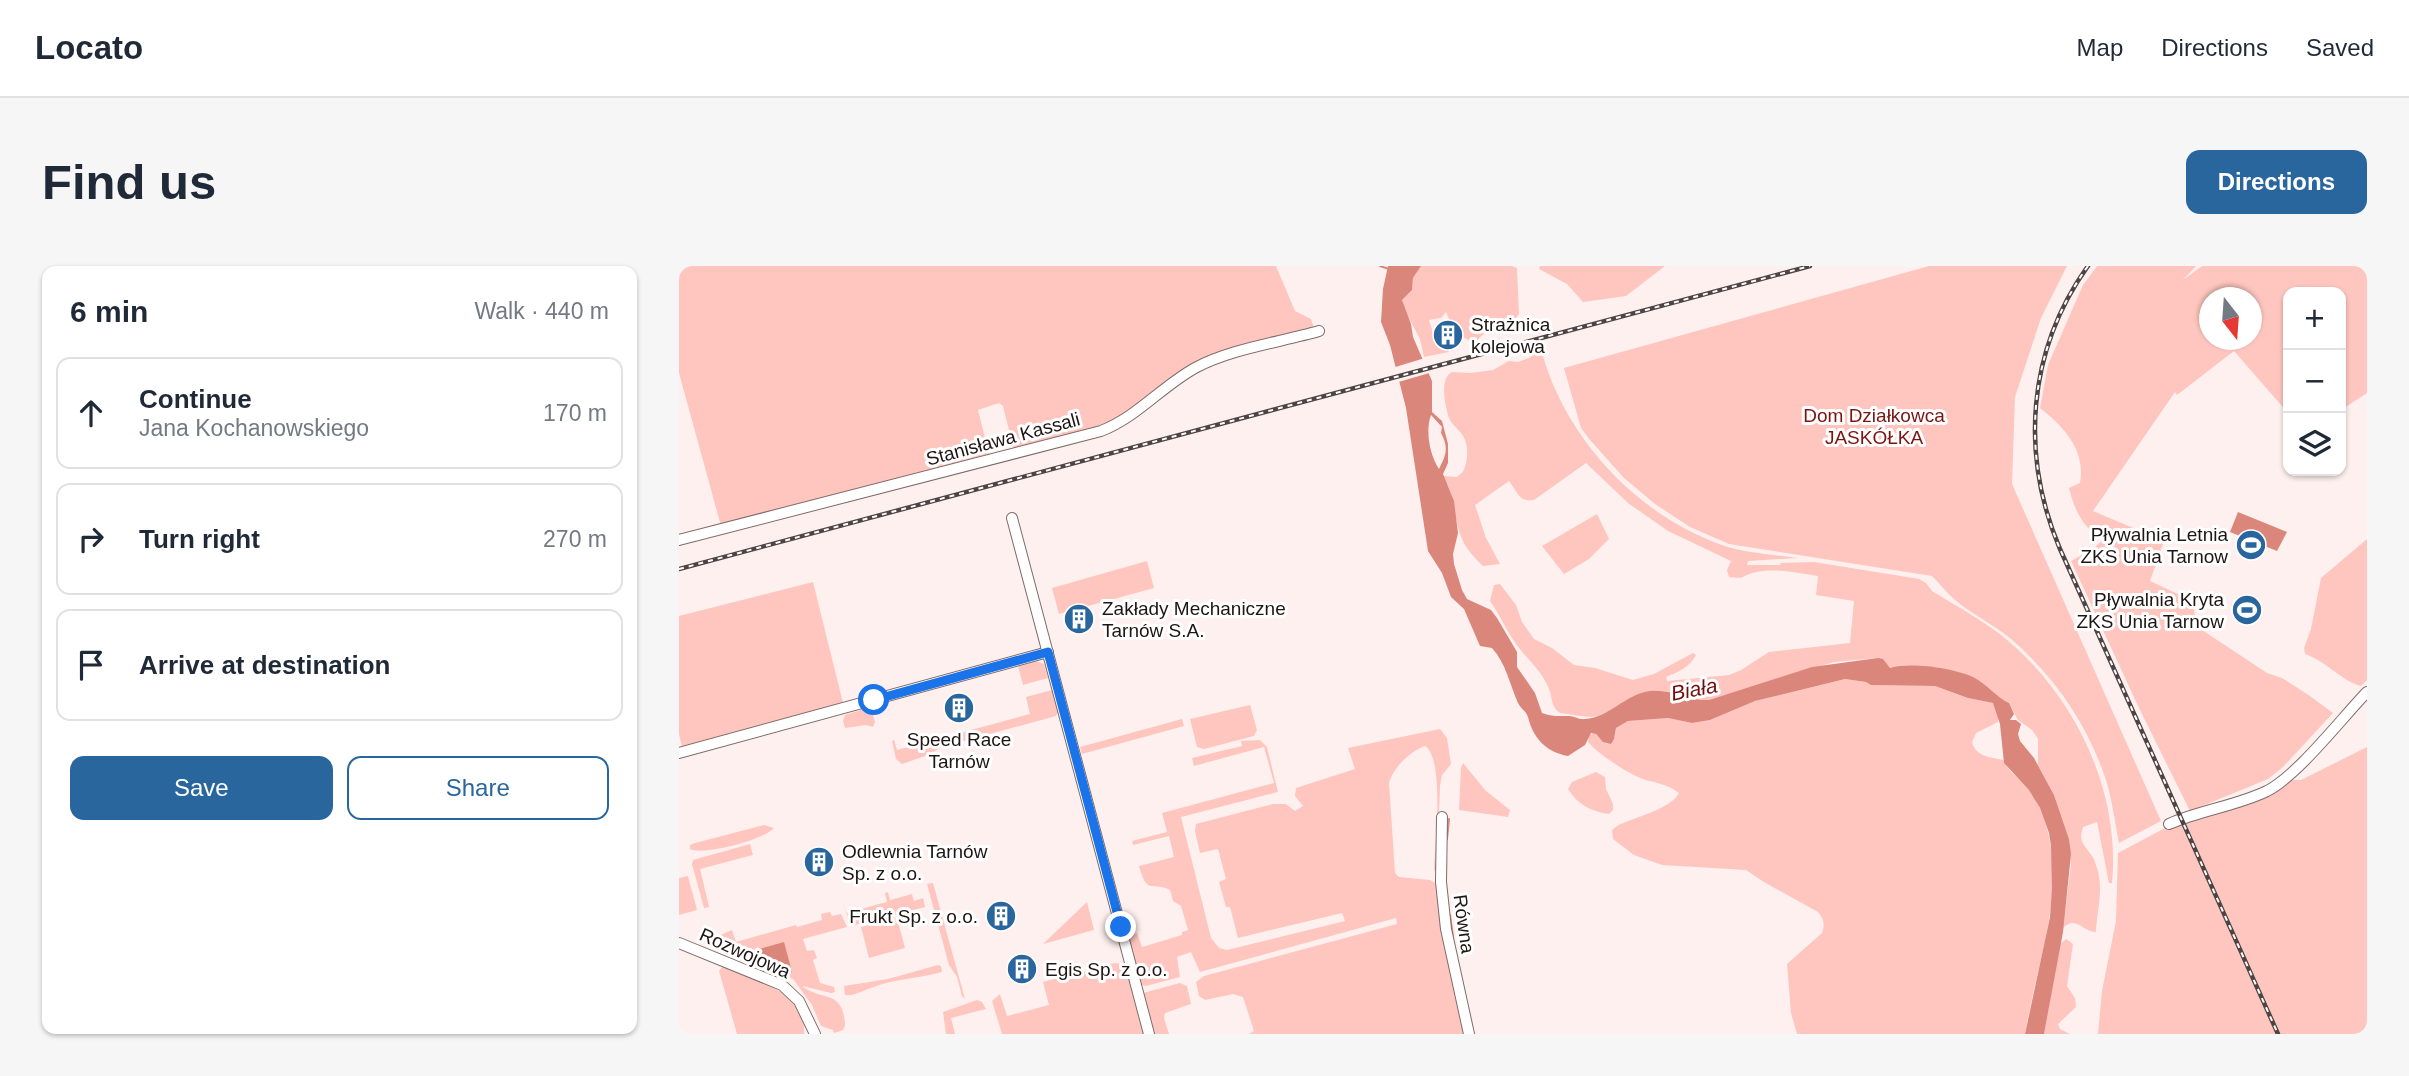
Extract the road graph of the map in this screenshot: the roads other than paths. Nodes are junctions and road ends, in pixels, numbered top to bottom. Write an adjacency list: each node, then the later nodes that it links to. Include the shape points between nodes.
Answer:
1 (1319, 331): 3 (street, Stanisława Kassali, via 1205,363 1129,418 1101,431)
2 (1013, 517): 4 (street)
3 (679, 540)
4 (1048, 652): 6 (street); 11 (street)
5 (2367, 692): 8 (street, via 2277,785)
6 (679, 753)
7 (1442, 817): 12 (street, Równa, via 1446,929)
8 (2169, 824)
9 (679, 943): 10 (street, Rozwojowa, via 782,985 799,1001)
10 (815, 1034)
11 (1149, 1034)
12 (1468, 1034)

